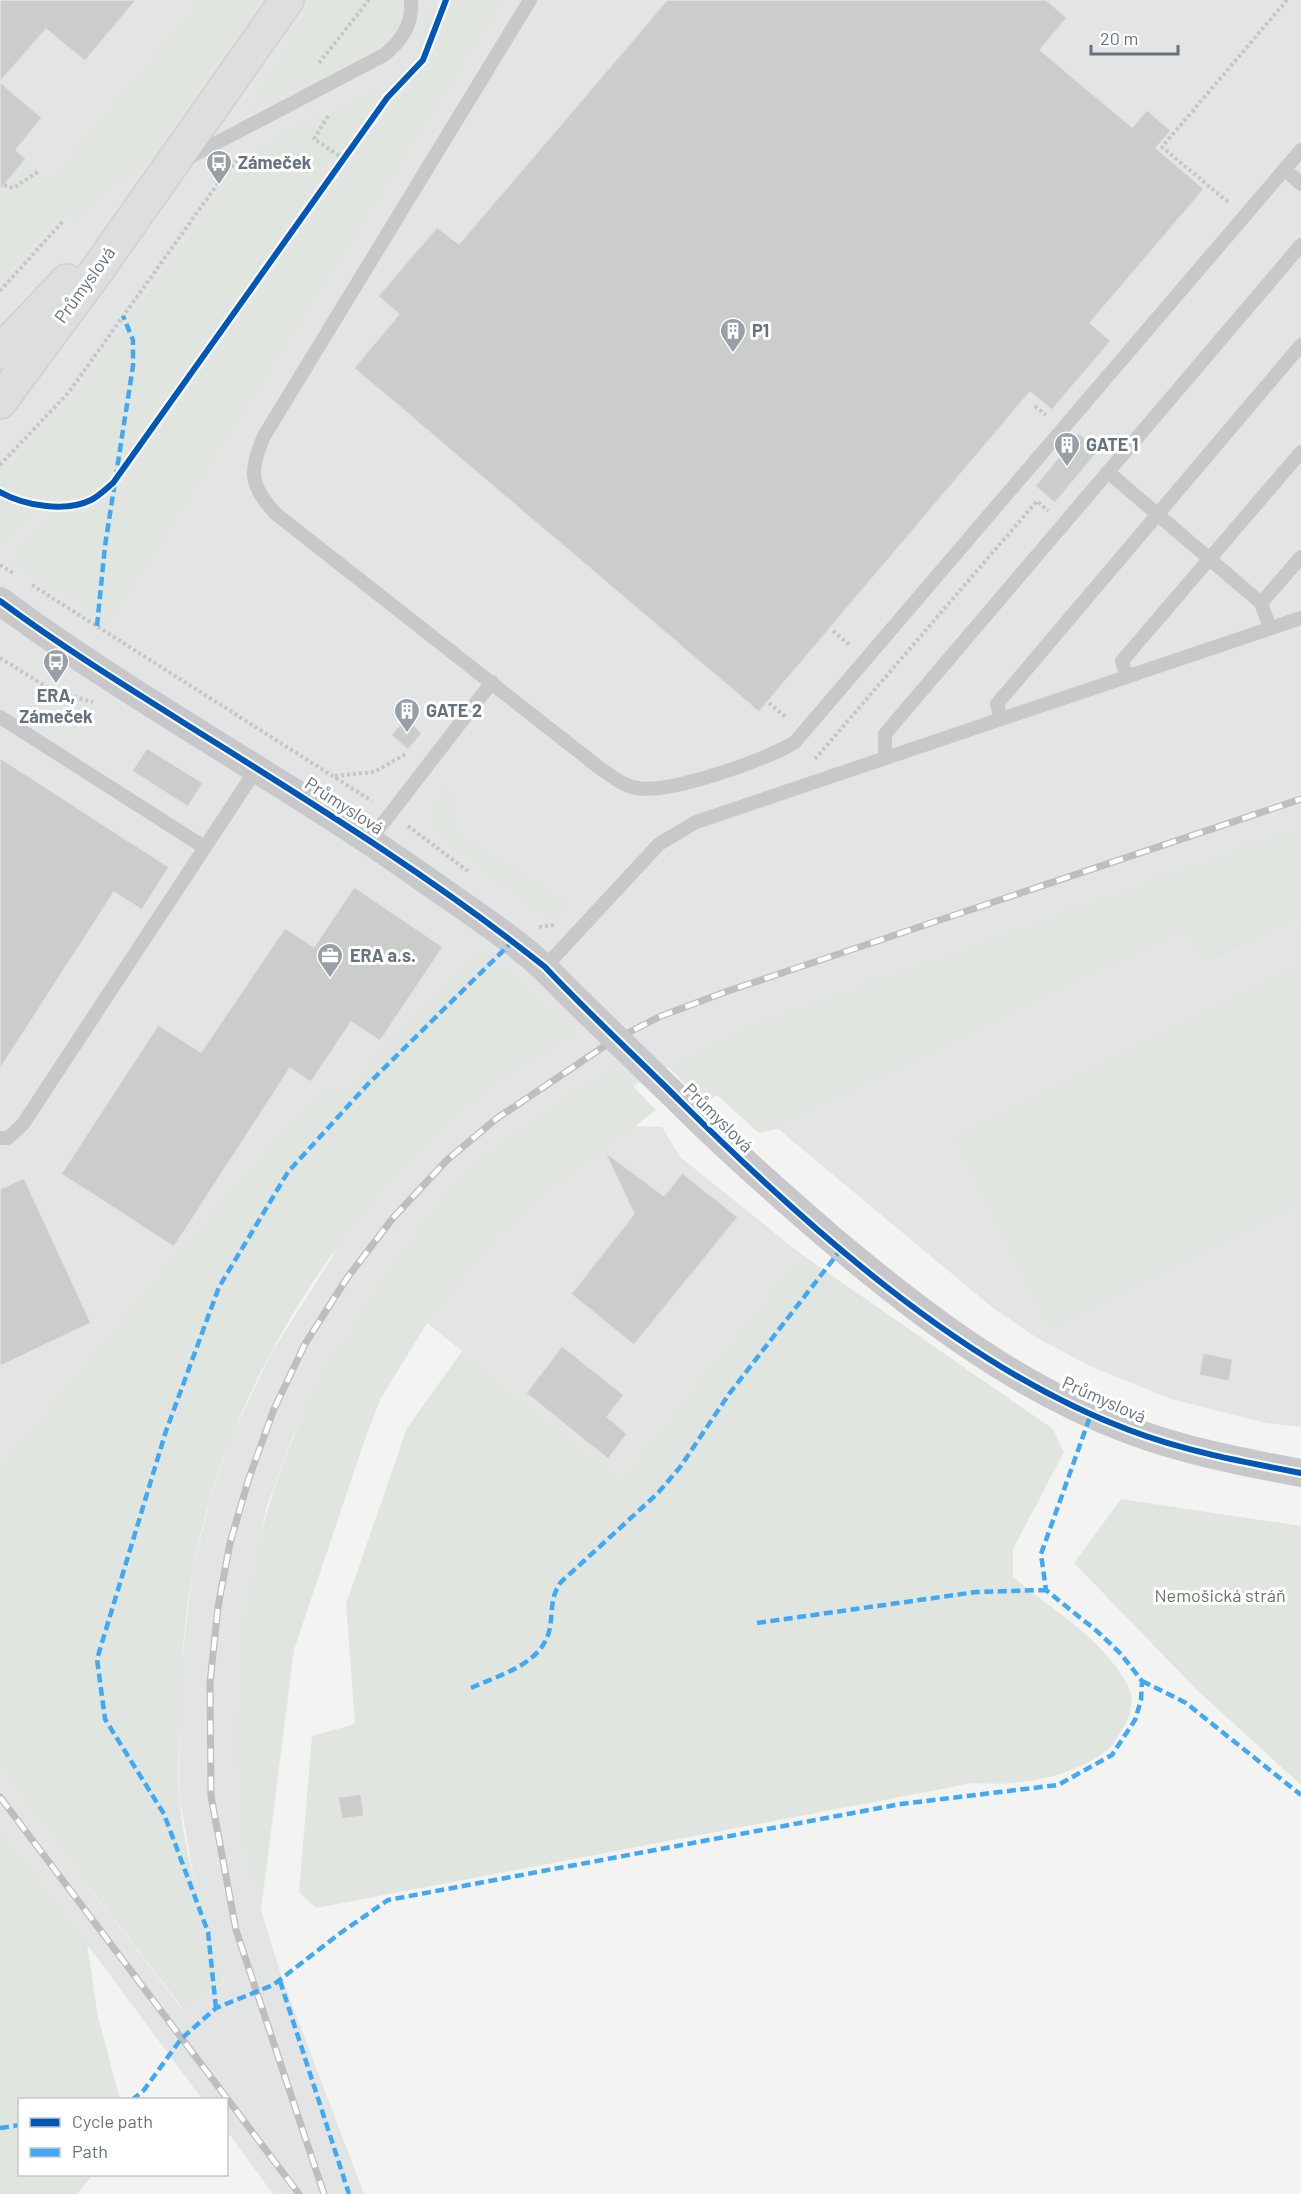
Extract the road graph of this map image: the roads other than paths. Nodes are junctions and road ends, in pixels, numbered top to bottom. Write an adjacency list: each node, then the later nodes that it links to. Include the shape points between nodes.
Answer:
1 (287, 0): 5 (main road, Průmyslová)
2 (411, 0): 5 (lane, via 407,28 384,56)
3 (530, 0): 23 (lane, via 264,436 252,479 260,496 276,514)
4 (1301, 150): 6 (lane)
5 (169, 168): 10 (main road, Průmyslová); 11 (main road, Průmyslová)
6 (1284, 169): 7 (lane); 23 (lane, via 818,717 780,752 674,785 636,788 601,769)
7 (1301, 184)
8 (1301, 245): 13 (lane)
9 (1301, 345): 14 (lane)
10 (0, 352)
11 (0, 402)
12 (1301, 452): 16 (lane)
13 (1108, 472): 14 (lane); 27 (lane, via 885,734)
14 (1157, 515): 16 (lane); 26 (lane, via 997,704)
15 (1301, 557): 18 (lane)
16 (1209, 559): 18 (lane); 22 (lane, via 1122,661)
17 (0, 601): 24 (street, Průmyslová)
18 (1261, 603): 21 (lane)
19 (1301, 618): 21 (lane)
20 (0, 620): 24 (street, Průmyslová)
21 (1270, 628): 22 (lane)
22 (1127, 677): 26 (lane)
23 (492, 682): 29 (lane)
24 (156, 705): 28 (street, Průmyslová)
25 (0, 717): 30 (lane)
26 (1001, 719): 27 (lane)
27 (885, 758): 31 (lane, via 675,832 645,857)
28 (257, 768): 29 (street, Průmyslová); 30 (lane)
29 (370, 840): 31 (street, Průmyslová)
30 (204, 847): 32 (lane, via 23,1124 8,1138)
31 (545, 967): 33 (street, Průmyslová, bridge, via 737,1158 890,1289 942,1327 1010,1371 1129,1430 1170,1444)
32 (0, 1138)
33 (1301, 1473)

